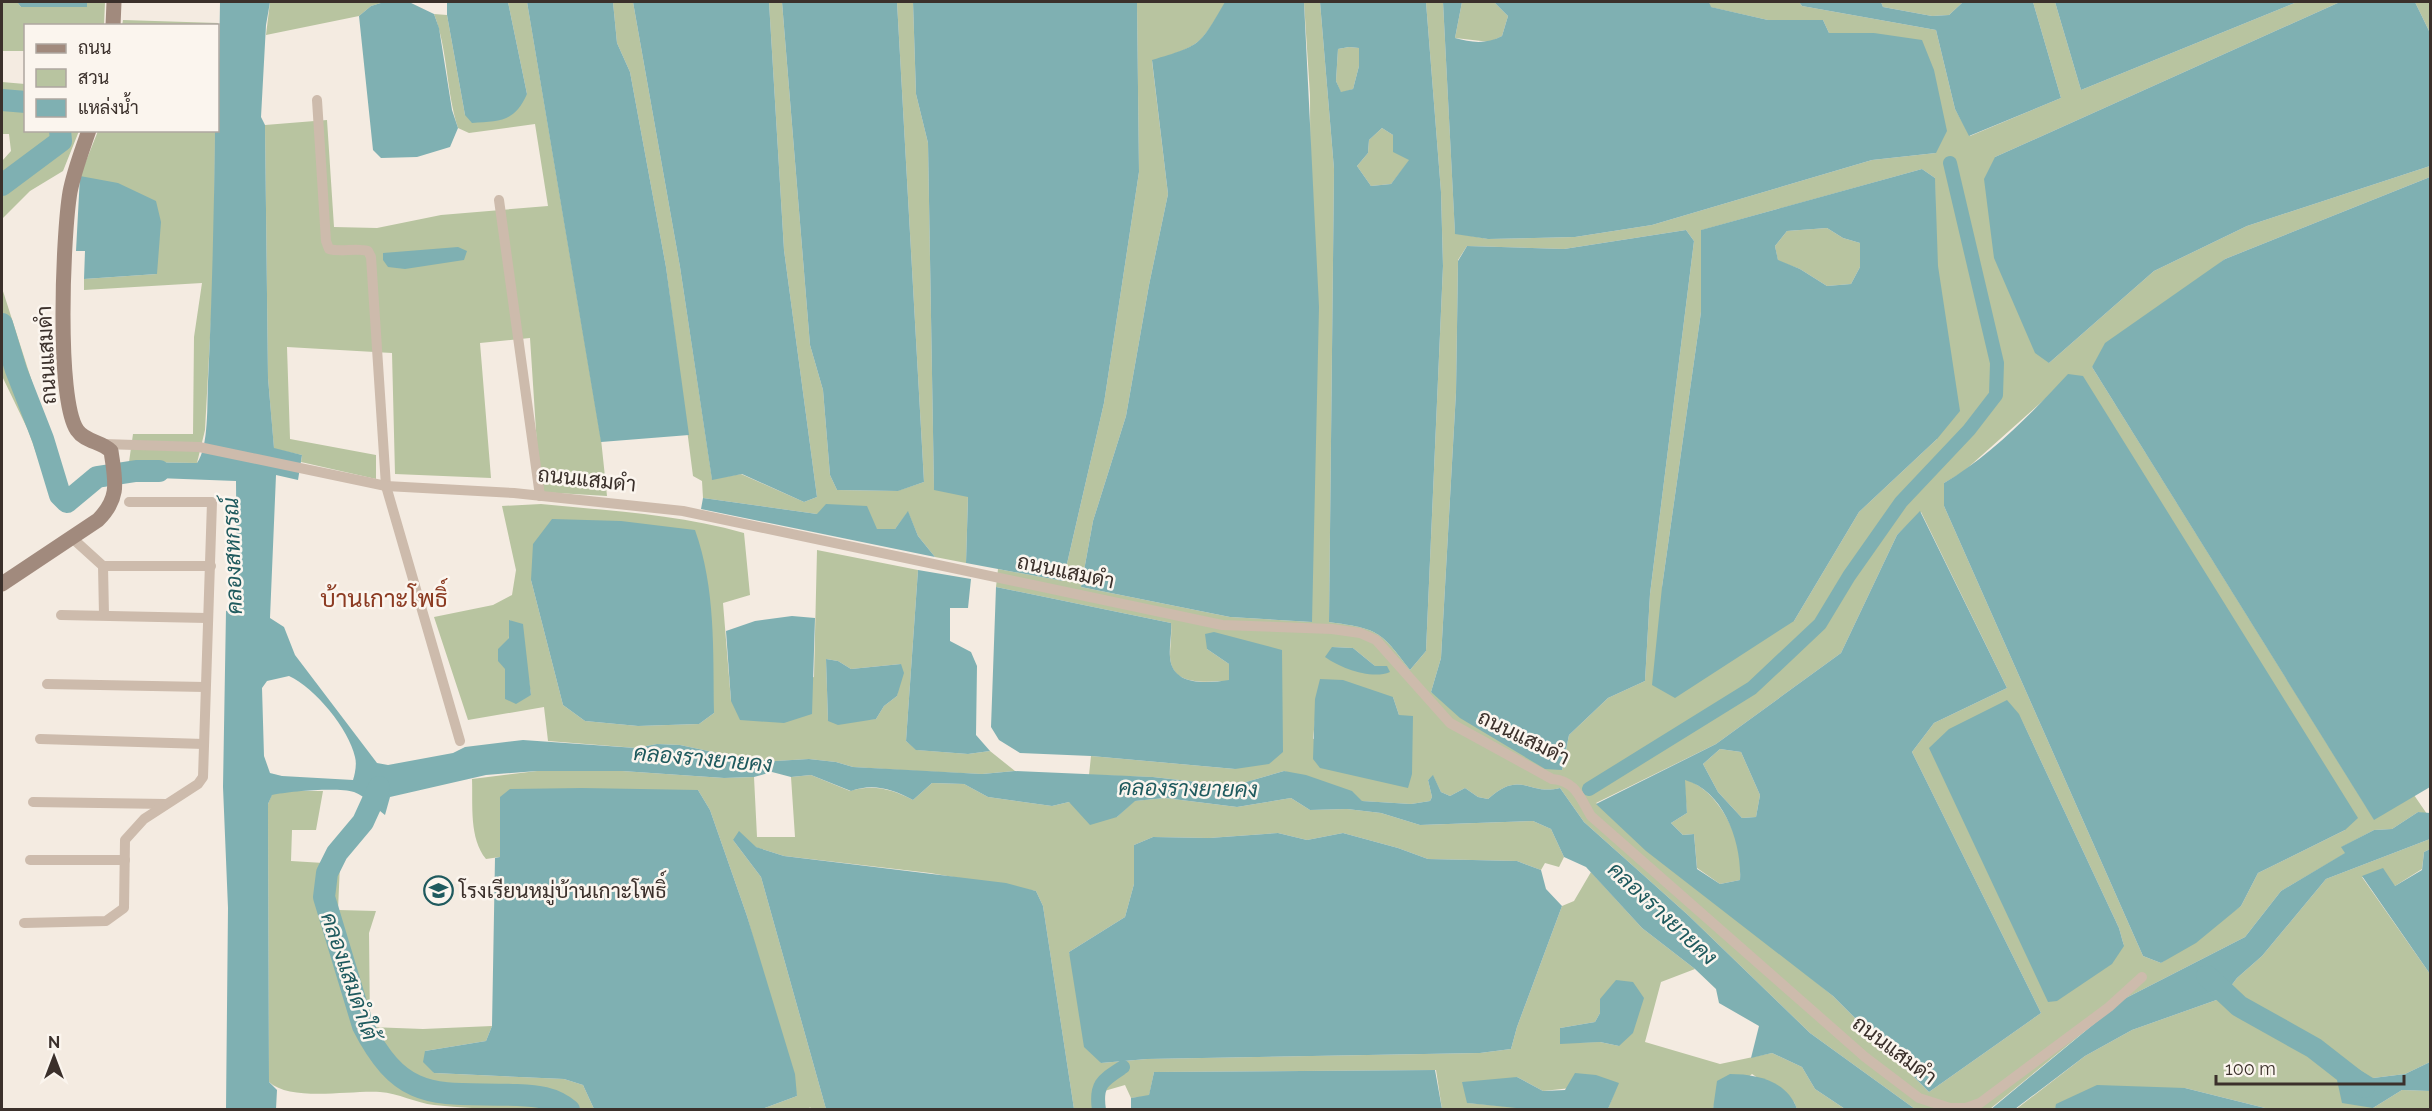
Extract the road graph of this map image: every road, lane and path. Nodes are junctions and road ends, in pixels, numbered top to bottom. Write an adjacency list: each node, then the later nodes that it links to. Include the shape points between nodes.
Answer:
1 (114, 2): 2 (street)
2 (112, 24)
3 (317, 100): 7 (street, via 326,241 329,249 360,248 371,257)
4 (88, 132): 6 (street, ถนนแสมดำ, via 70,190 67,218 63,303 66,387 77,431)
5 (499, 201): 8 (street)
6 (107, 447): 7 (street, ถนนแสมดำ, via 199,447); 10 (street, via 116,487 110,508)
7 (386, 486): 8 (street, ถนนแสมดำ); 20 (street)
8 (540, 495): 27 (street, ถนนแสมดำ, via 683,511 1222,625 1360,633 1376,640 1450,723 1552,779 1569,783 1591,816 1864,1057 1919,1098 1934,1104 1966,1108 1980,1103 2109,1007)
9 (129, 502): 12 (street, via 212,502)
10 (71, 537): 11 (street); 13 (street)
11 (103, 566): 12 (street); 15 (street)
12 (211, 566): 16 (street)
13 (2, 584)
14 (61, 615): 15 (street)
15 (104, 615): 16 (street)
16 (207, 618): 18 (street)
17 (47, 684): 18 (street)
18 (205, 687): 21 (street)
19 (40, 739): 21 (street)
20 (460, 741)
21 (204, 744): 23 (street, via 203,777)
22 (33, 802): 23 (street)
23 (167, 804): 25 (street, via 132,829 124,840)
24 (30, 860): 25 (street)
25 (124, 860): 26 (street, via 124,908 118,915 106,921)
26 (24, 923)
27 (2142, 977)

